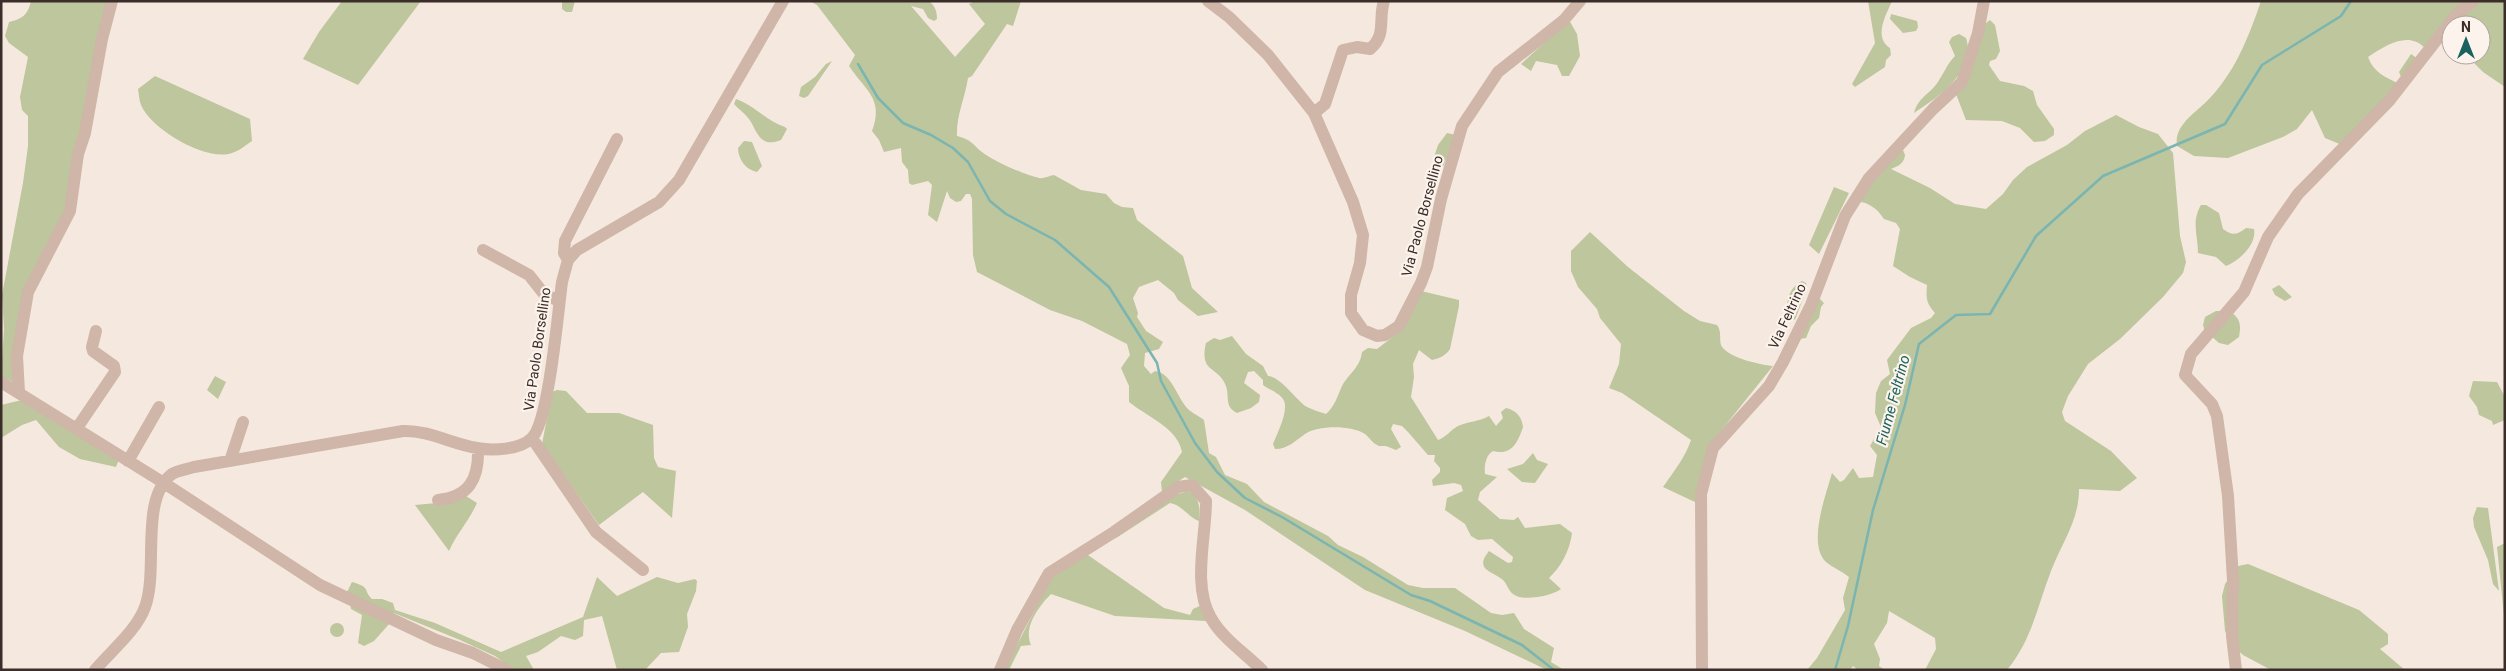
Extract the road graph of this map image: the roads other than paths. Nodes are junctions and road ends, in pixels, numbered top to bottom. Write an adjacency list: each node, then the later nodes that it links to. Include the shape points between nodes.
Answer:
1 (112, 1): 15 (street, via 78,154 70,211 28,292 17,356)
2 (783, 1): 11 (street, via 680,180 659,202 598,236)
3 (1208, 1): 8 (street, Via Paolo Borsellino, via 1268,55)
4 (1384, 1): 8 (street, via 1378,41 1370,49 1343,50 1325,104)
5 (1580, 1): 8 (street, Via Paolo Borsellino, via 1564,20 1498,72 1462,126 1441,199 1427,267 1399,326 1385,335 1369,334 1351,313 1351,296 1360,263 1363,234 1353,202)
6 (1984, 1): 30 (street, Via Feltrino, via 1962,82 1869,178 1845,216 1783,362 1769,386 1713,448 1701,494)
7 (2474, 1): 31 (street, via 2456,15 2389,101 2298,194 2268,237 2244,292 2187,363 2185,375 2212,404 2216,416 2228,496)
8 (1314, 113)
9 (617, 140): 11 (street, Via Paolo Borsellino, via 565,241 564,253)
10 (483, 250): 12 (street, via 529,275 544,294)
11 (568, 260): 12 (street, Via Paolo Borsellino)
12 (559, 301): 19 (street, Via Paolo Borsellino, via 543,415)
13 (96, 331): 18 (street, via 93,351 114,366 115,372)
14 (1, 382): 15 (street)
15 (19, 392): 18 (street)
16 (159, 406): 21 (street)
17 (243, 422): 22 (street)
18 (77, 428): 21 (street)
19 (532, 438): 20 (street, via 522,445); 25 (street, via 596,532)
20 (478, 449): 22 (street, via 419,431 403,431); 24 (street, via 476,477 453,499)
21 (128, 461): 23 (street)
22 (230, 461): 23 (street, via 173,473)
23 (164, 483): 26 (street, via 154,508 152,572 145,607 136,623); 27 (street, via 320,586)
24 (438, 500)
25 (643, 570)
26 (95, 670)
27 (507, 670)
28 (1000, 670): 29 (street, via 1049,573 1178,487 1192,485 1206,501 1201,549 1202,598 1211,619)
29 (1262, 670)
30 (1702, 670)
31 (2236, 670)

